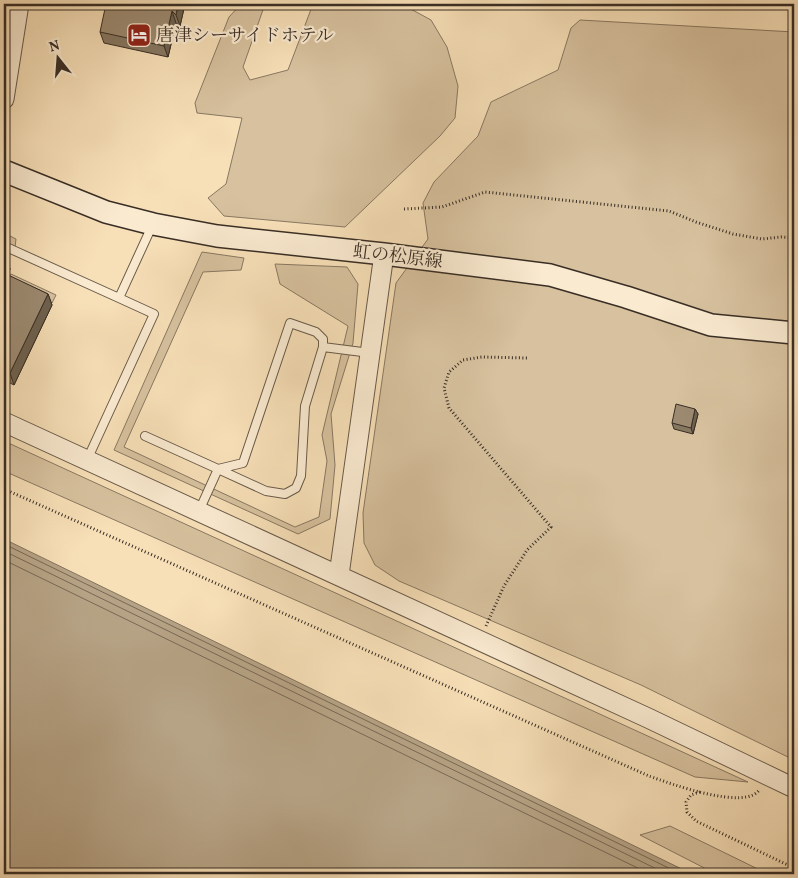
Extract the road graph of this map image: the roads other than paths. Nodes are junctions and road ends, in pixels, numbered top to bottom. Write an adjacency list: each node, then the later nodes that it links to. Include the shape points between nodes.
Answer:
1 (19, 4): 2 (street)
2 (4, 99)
3 (4, 171): 4 (main road, 虹の松原線, via 106,212)
4 (153, 224): 6 (main road, 虹の松原線, via 217,236); 7 (lane)
5 (4, 246): 7 (lane)
6 (384, 254): 8 (main road, 虹の松原線, via 550,275 711,325); 10 (street)
7 (119, 298): 13 (lane, via 154,314)
8 (794, 333)
9 (323, 347): 10 (lane); 14 (lane, via 323,339 316,332 290,323 243,463); 14 (lane, via 305,406 301,476 296,488 285,494 266,491)
10 (370, 353): 16 (street)
11 (4, 422): 13 (street)
12 (145, 436): 14 (lane)
13 (87, 460): 15 (street)
14 (218, 470): 15 (lane)
15 (198, 511): 16 (street)
16 (338, 574): 17 (street)
17 (794, 788)

